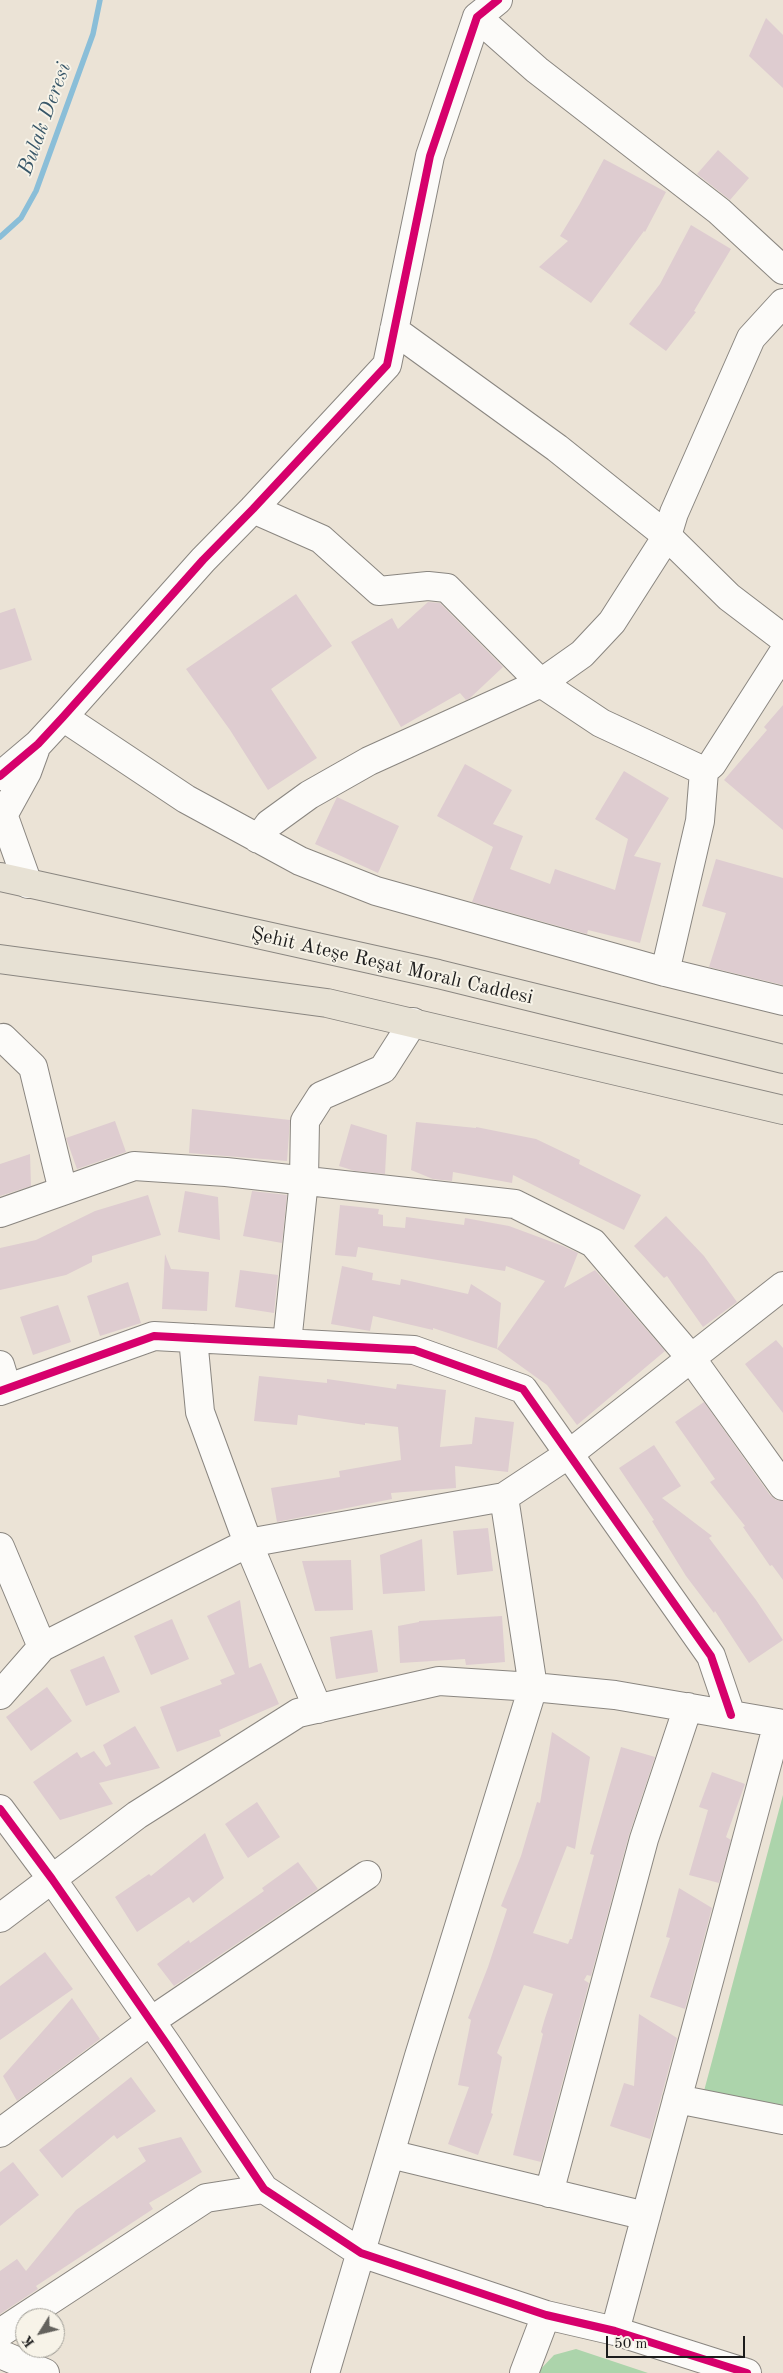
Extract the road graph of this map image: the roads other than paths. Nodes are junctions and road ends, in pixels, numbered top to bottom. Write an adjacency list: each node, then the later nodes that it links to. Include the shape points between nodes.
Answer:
1 (498, 0): 2 (street)
2 (477, 17): 3 (street, via 536,70 719,211); 5 (street, via 430,156)
3 (783, 270)
4 (783, 303): 7 (street, via 751,338 674,513)
5 (394, 330): 6 (street, via 387,365); 7 (street, via 557,448)
6 (253, 509): 10 (street, via 322,539 379,591 428,586 446,588); 11 (street, via 203,560)
7 (667, 536): 8 (street, via 730,597); 10 (street, via 612,622 582,654)
8 (783, 638)
9 (783, 653): 13 (street, via 712,764)
10 (541, 683): 13 (street, via 601,723); 16 (street, via 369,761 309,795 269,824)
11 (64, 717): 12 (street); 16 (street, via 186,799)
12 (38, 744): 14 (street); 15 (street)
13 (704, 771): 20 (street, via 700,821)
14 (0, 776)
15 (2, 818): 18 (street)
16 (258, 839): 20 (street, via 300,861 376,891)
17 (0, 877): 18 (main road, Şehit Ateşe Reşat Moralı Caddesi)
18 (28, 884): 24 (main road, Şehit Ateşe Reşat Moralı Caddesi, via 438,974)
19 (0, 959): 22 (main road, via 327,1003)
20 (665, 972): 21 (street)
21 (783, 1002)
22 (413, 1022): 25 (main road); 26 (street, via 383,1069 321,1096 305,1121)
23 (0, 1039): 27 (street, via 4,1038 33,1067)
24 (783, 1059)
25 (783, 1110)
26 (304, 1180): 27 (street, via 134,1166); 31 (street); 32 (street, via 515,1204 593,1243)
27 (63, 1191): 28 (street)
28 (0, 1213)
29 (783, 1286): 32 (street)
30 (193, 1338): 31 (street); 33 (street, via 154,1336); 37 (street, via 200,1412)
31 (288, 1343): 34 (street, via 414,1350 523,1389)
32 (691, 1358): 34 (street); 35 (street)
33 (2, 1381)
34 (569, 1454): 36 (street); 44 (street, via 711,1656)
35 (783, 1486)
36 (504, 1497): 37 (street); 40 (street)
37 (248, 1543): 39 (street); 43 (street)
38 (2, 1555): 39 (street)
39 (42, 1647): 41 (street)
40 (533, 1687): 42 (street, via 615,1695); 43 (street, via 439,1681); 54 (street)
41 (0, 1695)
42 (688, 1707): 44 (street); 56 (street, via 644,1839)
43 (318, 1709): 48 (street, via 298,1713 136,1815)
44 (731, 1715): 45 (street)
45 (780, 1723): 51 (street)
46 (0, 1809): 48 (street)
47 (367, 1875): 50 (street)
48 (52, 1878): 49 (street); 50 (street)
49 (0, 1918)
50 (151, 2021): 53 (street); 55 (street)
51 (678, 2098): 52 (street); 57 (street)
52 (783, 2120)
53 (0, 2133)
54 (390, 2154): 56 (street); 58 (street)
55 (264, 2189): 58 (street); 61 (street, via 206,2198)
56 (548, 2192): 57 (street)
57 (646, 2216): 60 (street)
58 (361, 2253): 59 (street); 64 (street)
59 (546, 2315): 60 (street); 65 (street)
60 (616, 2331): 66 (street)
61 (0, 2333)
62 (0, 2354): 63 (street)
63 (45, 2373)
64 (325, 2373)
65 (524, 2373)
66 (748, 2373)

